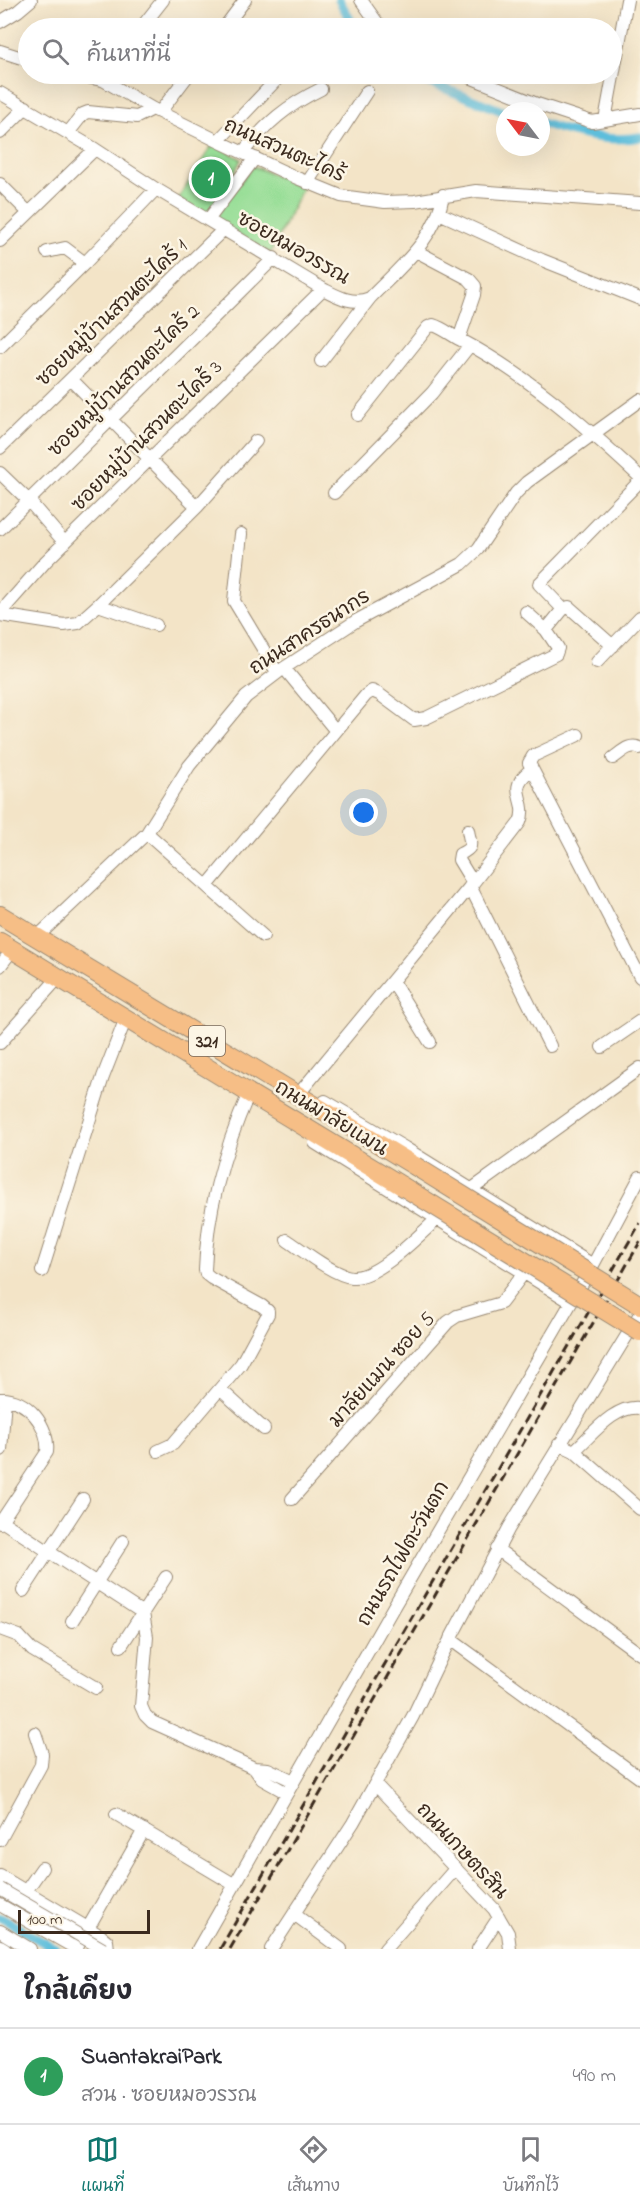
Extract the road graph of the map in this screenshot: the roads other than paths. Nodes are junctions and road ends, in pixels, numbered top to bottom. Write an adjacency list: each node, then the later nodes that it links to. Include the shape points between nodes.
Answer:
1 (31, 0): 9 (street)
2 (245, 0): 7 (street)
3 (362, 0): 8 (street)
4 (627, 0): 10 (street)
5 (160, 1): 6 (street)
6 (148, 18)
7 (232, 18)
8 (374, 18)
9 (0, 22)
10 (622, 27)
11 (0, 51): 12 (street)
12 (18, 57)
13 (116, 84): 22 (street, ถนนสวนตะไคร้)
14 (180, 84): 22 (street)
15 (272, 84): 27 (street)
16 (488, 84): 24 (street, via 577,119)
17 (612, 84): 24 (street)
18 (321, 89): 29 (street, via 273,118)
19 (367, 92): 30 (street)
20 (0, 93): 21 (street, ซอยหมอวรรณ)
21 (26, 107): 25 (street, ซอยหมอวรรณ); 26 (street)
22 (157, 110): 25 (street, via 137,117 88,112); 27 (street, ถนนสวนตะไคร้)
23 (640, 114): 24 (street)
24 (605, 120)
25 (68, 132): 28 (street, ซอยหมอวรรณ)
26 (0, 133)
27 (218, 141): 29 (street, ถนนสวนตะไคร้)
28 (95, 149): 32 (street, ซอยหมอวรรณ); 35 (street)
29 (249, 155): 30 (street, ถนนสวนตะไคร้); 37 (street)
30 (307, 183): 33 (street, ถนนสวนตะไคร้, via 367,201 415,201)
31 (0, 184): 35 (street)
32 (156, 189): 37 (street, ซอยหมอวรรณ); 43 (street)
33 (443, 195): 34 (street, ถนนสวนตะไคร้, via 476,190); 36 (street, ซอยหมอวรรณ)
34 (640, 203)
35 (29, 213): 39 (street)
36 (439, 213): 40 (street, ซอยหมอวรรณ); 46 (street)
37 (208, 220): 38 (street, ซอยหมอวรรณ)
38 (224, 229): 42 (street, ซอยหมอวรรณ); 50 (street, ซอยหมู่บ้านสวนตะไคร้ 1)
39 (0, 241)
40 (416, 251): 45 (street, ซอยหมอวรรณ); 47 (street, via 475,286)
41 (47, 252): 43 (street, via 65,248)
42 (274, 258): 44 (street, ซอยหมอวรรณ); 53 (street, ซอยหมู่บ้านสวนตะไคร้ 2)
43 (85, 264): 48 (street)
44 (323, 289): 45 (street, ซอยหมอวรรณ, via 352,301); 57 (street, ซอยหมู่บ้านสวนตะไคร้ 3)
45 (370, 298): 49 (street)
46 (640, 299)
47 (465, 342): 52 (street, via 439,327 428,327); 54 (street, via 525,378); 60 (street, via 432,393)
48 (0, 347)
49 (321, 361)
50 (71, 378): 53 (street); 56 (street, ซอยหมู่บ้านสวนตะไคร้ 1)
51 (640, 400): 54 (street, ถนนสาครธนากร)
52 (358, 415)
53 (110, 419): 57 (street); 61 (street, ซอยหมู่บ้านสวนตะไคร้ 2)
54 (593, 434): 59 (street); 75 (street, ถนนสาครธนากร, via 527,482 478,549 462,564 356,621)
55 (256, 441): 62 (street)
56 (0, 448)
57 (150, 458): 62 (street); 65 (street, ซอยหมู่บ้านสวนตะไคร้ 3)
58 (0, 473): 61 (street)
59 (640, 479): 67 (street, via 539,582)
60 (334, 493)
61 (29, 501): 63 (street, ซอยหมู่บ้านสวนตะไคร้ 2); 65 (street)
62 (197, 507): 66 (street)
63 (0, 530)
64 (241, 534): 75 (street, via 234,601)
65 (65, 543): 69 (street, ซอยหมู่บ้านสวนตะไคร้ 3)
66 (98, 605): 69 (street, via 72,625); 71 (street)
67 (563, 609): 72 (street); 73 (street, via 569,607)
68 (526, 612): 72 (street)
69 (0, 614)
70 (640, 617): 73 (street)
71 (156, 625)
72 (546, 630): 76 (street, via 558,648 556,654 426,718 414,720 372,691)
73 (613, 646): 74 (street)
74 (597, 662)
75 (281, 670): 76 (street); 82 (street, ถนนสาครธนากร, via 246,697 219,728 189,766)
76 (336, 731): 84 (street)
77 (578, 735): 91 (street, via 533,756 530,763)
78 (640, 748): 79 (street, via 627,747)
79 (613, 758)
80 (528, 772): 83 (street, via 517,788 523,807 520,822)
81 (468, 830): 83 (street, via 471,846 460,854 459,860)
82 (147, 833): 84 (street); 87 (street, ถนนสาครธนากร)
83 (472, 884): 92 (street); 97 (street)
84 (207, 886): 86 (street)
85 (0, 915): 87 (highway, ถนนมาลัยแมน / 321)
86 (263, 936)
87 (37, 937): 100 (highway, ถนนมาลัยแมน / 321)
88 (6, 946): 89 (street); 90 (highway, ถนนมาลัยแมน / 321)
89 (0, 966)
90 (59, 977): 93 (highway, ถนนมาลัยแมน / 321); 96 (street)
91 (640, 977)
92 (392, 981): 95 (street); 100 (street)
93 (126, 1018): 101 (highway, ถนนมาลัยแมน / 321); 108 (street, via 103,1077)
94 (640, 1021): 98 (street)
95 (430, 1042)
96 (0, 1043)
97 (550, 1046)
98 (602, 1047)
99 (640, 1068): 103 (street)
100 (300, 1092): 103 (street); 111 (highway, ถนนมาลัยแมน / 321, bridge)
101 (252, 1095): 104 (street, via 292,1128); 113 (highway, ถนนมาลัยแมน / 321, bridge); 114 (street, via 230,1141 215,1199 205,1270 211,1278 262,1306 268,1314 245,1359)
102 (640, 1177): 107 (street, ถนนรถไฟตะวันตก)
103 (472, 1189): 106 (street)
104 (436, 1220): 105 (street, via 380,1267 352,1278); 109 (street)
105 (287, 1240)
106 (557, 1242): 107 (street); 109 (street, มาลัยแมน ซอย 5, via 543,1250)
107 (593, 1265): 110 (street, ถนนรถไฟตะวันตก)
108 (42, 1270)
109 (527, 1276): 110 (street); 123 (street, มาลัยแมน ซอย 5, via 501,1303 448,1322)
110 (571, 1302): 142 (street, ถนนรถไฟตะวันตก)
111 (640, 1305)
112 (640, 1314): 113 (street)
113 (636, 1334): 118 (street)
114 (220, 1389): 117 (street); 120 (street, via 173,1444)
115 (3, 1399): 119 (street); 125 (street, via 19,1402 31,1410 49,1439 48,1452)
116 (640, 1408): 121 (street, via 631,1407 612,1418)
117 (264, 1429)
118 (560, 1444): 121 (street); 127 (street)
119 (1, 1450)
120 (158, 1451)
121 (574, 1451): 124 (street)
122 (83, 1499): 128 (street)
123 (292, 1499)
124 (640, 1509)
125 (0, 1521): 128 (street)
126 (123, 1541): 130 (street)
127 (497, 1549): 135 (street); 137 (street)
128 (48, 1551): 130 (street); 131 (street)
129 (166, 1577): 132 (street)
130 (97, 1581): 132 (street); 133 (street)
131 (22, 1592)
132 (143, 1613): 136 (street); 140 (street, via 147,1637 140,1694 145,1716)
133 (72, 1621)
134 (0, 1629): 138 (street, via 20,1636 32,1650)
135 (450, 1639): 141 (street); 143 (street)
136 (121, 1646)
137 (640, 1653)
138 (96, 1688)
139 (35, 1733): 147 (street, via 42,1754 41,1765)
140 (254, 1768): 142 (street, via 268,1769); 144 (street, via 262,1779)
141 (640, 1778)
142 (294, 1781): 144 (street, ถนนรถไฟตะวันตก)
143 (375, 1784): 149 (street, ถนนเกษตรสิน); 155 (street)
144 (287, 1794): 151 (street, ถนนรถไฟตะวันตก)
145 (116, 1814): 146 (street)
146 (144, 1830): 151 (street); 157 (street)
147 (0, 1840)
148 (42, 1868): 153 (street)
149 (456, 1869): 156 (street, ถนนเกษตรสิน); 168 (street)
150 (0, 1876): 153 (street)
151 (235, 1885): 165 (street, ถนนรถไฟตะวันตก)
152 (0, 1889): 164 (street, bridge)
153 (26, 1891): 157 (street)
154 (0, 1905): 163 (street)
155 (294, 1914): 159 (street); 166 (street)
156 (499, 1917): 169 (street); 170 (street, ถนนเกษตรสิน, via 508,1933)
157 (88, 1928): 163 (street); 164 (street, via 107,1941)
158 (0, 1931): 162 (street)
159 (326, 1945): 167 (street)
160 (0, 1946): 161 (street)
161 (5, 1949)
162 (30, 1949)
163 (76, 1949)
164 (106, 1949)
165 (198, 1949)
166 (272, 1949)
167 (341, 1949)
168 (386, 1949)
169 (478, 1949)
170 (510, 1949)

